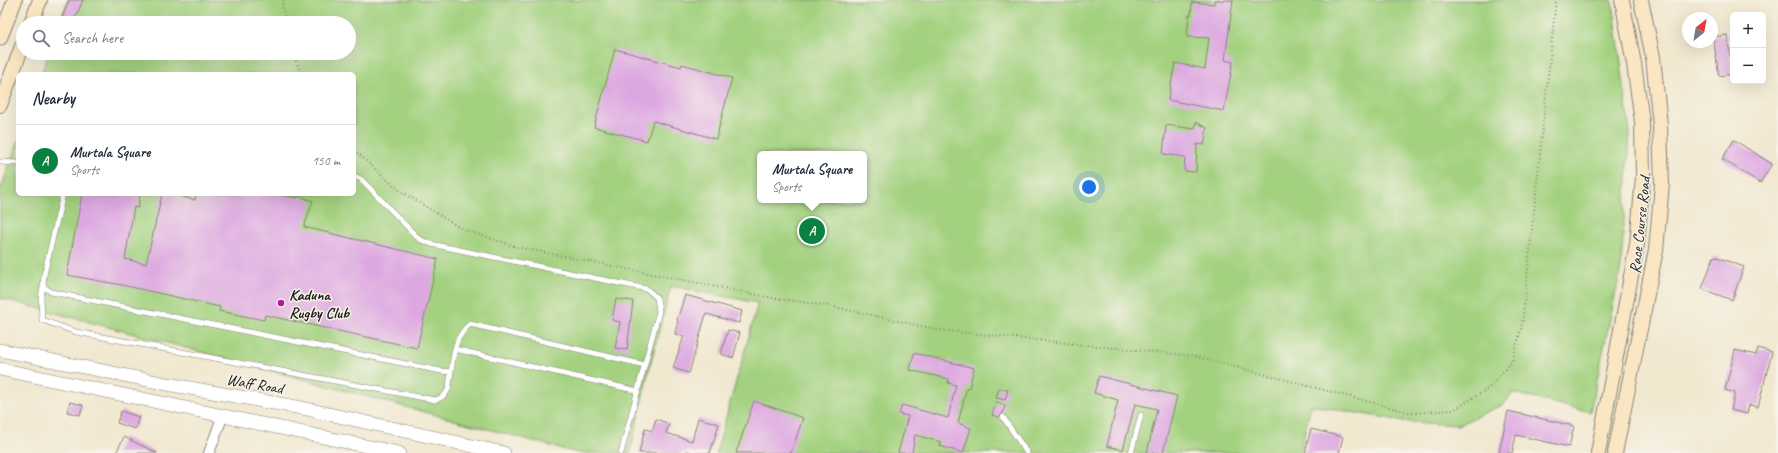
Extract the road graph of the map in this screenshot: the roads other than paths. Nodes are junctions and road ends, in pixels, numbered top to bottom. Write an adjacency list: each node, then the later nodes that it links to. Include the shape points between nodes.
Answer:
1 (15, 0): 6 (main road)
2 (40, 0): 5 (main road)
3 (1622, 0): 30 (main road, Race Course Road, via 1642,122 1643,177 1637,244)
4 (1641, 0): 31 (main road, Race Course Road, via 1653,57 1660,125 1662,184 1656,250)
5 (34, 16)
6 (0, 38)
7 (17, 60): 8 (main road)
8 (0, 105)
9 (0, 162): 10 (lane)
10 (16, 163)
11 (356, 177): 16 (lane, via 419,239 431,244 648,289 657,298 659,311)
12 (63, 196): 13 (lane)
13 (43, 286): 18 (lane, via 51,292); 18 (lane, via 42,320 76,332 435,400 443,398 446,394)
14 (0, 350): 23 (street, Waff Road, via 302,408)
15 (455, 350): 16 (lane, via 460,332 470,324); 18 (lane); 19 (lane)
16 (645, 365): 19 (lane)
17 (0, 369): 21 (street)
18 (451, 372)
19 (638, 391): 27 (lane)
20 (1141, 414): 29 (lane)
21 (223, 415): 24 (street); 25 (street)
22 (1003, 417): 28 (lane)
23 (489, 451): 26 (street, Waff Road)
24 (209, 453)
25 (399, 453)
26 (504, 453)
27 (621, 453)
28 (1028, 453)
29 (1130, 453)
30 (1598, 453)
31 (1616, 453)

